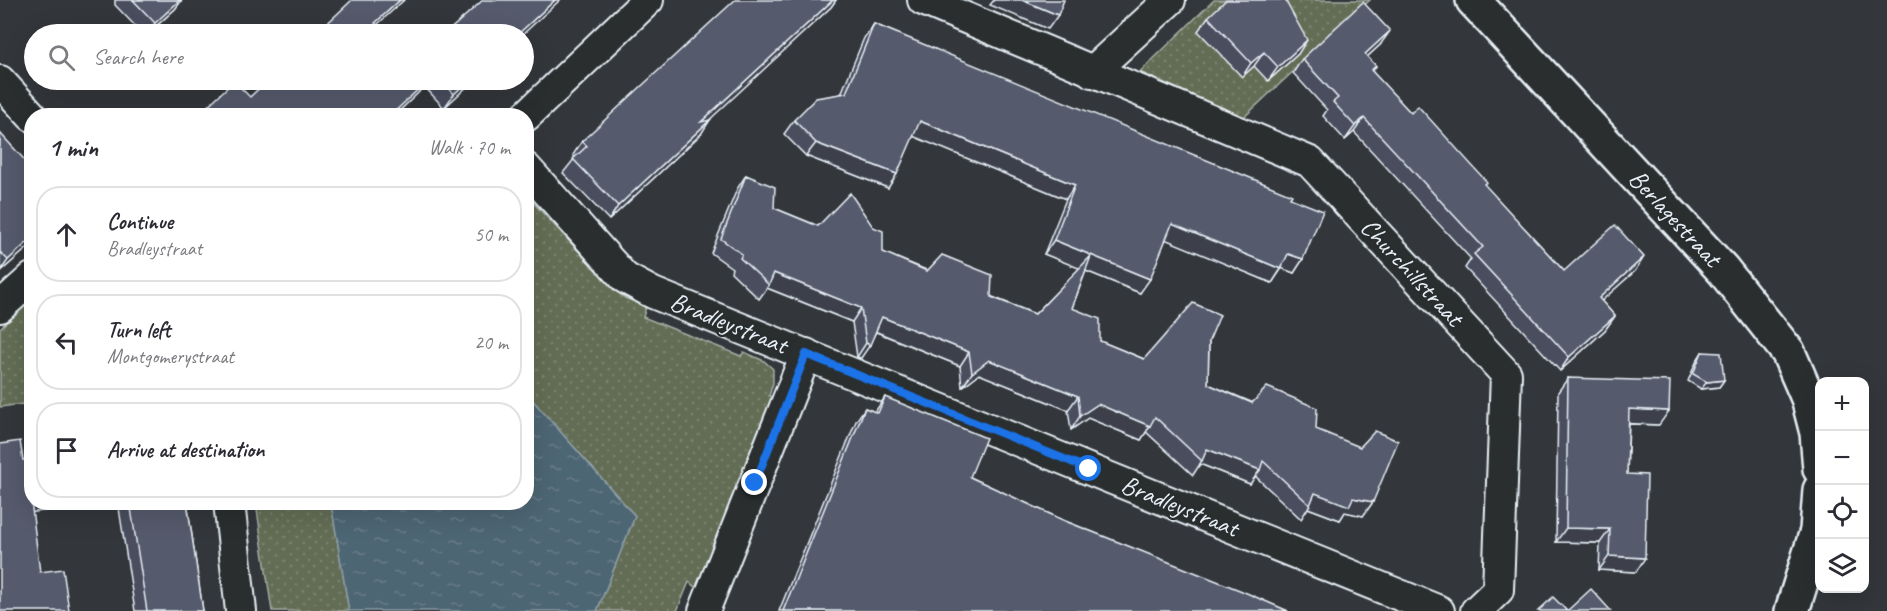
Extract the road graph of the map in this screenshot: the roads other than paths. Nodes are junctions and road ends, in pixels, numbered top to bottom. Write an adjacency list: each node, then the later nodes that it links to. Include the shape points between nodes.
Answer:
1 (648, 0): 8 (street)
2 (923, 0): 5 (street, Churchillstraat)
3 (1170, 0): 5 (street)
4 (1473, 0): 13 (street, Berlagestraat, via 1723,270 1788,352 1808,398)
5 (1092, 72): 19 (street, Churchillstraat, via 1310,162 1506,374 1498,590)
6 (0, 81): 7 (street)
7 (25, 108)
8 (534, 108)
9 (534, 177): 12 (street, Bradleystraat, via 625,278)
10 (24, 285): 11 (street)
11 (0, 307)
12 (806, 354): 17 (street); 18 (street, Bradleystraat)
13 (1816, 431)
14 (230, 510): 16 (street)
15 (1815, 537): 20 (street)
16 (242, 611)
17 (704, 611)
18 (1438, 611)
19 (1476, 611)
20 (1792, 611)

